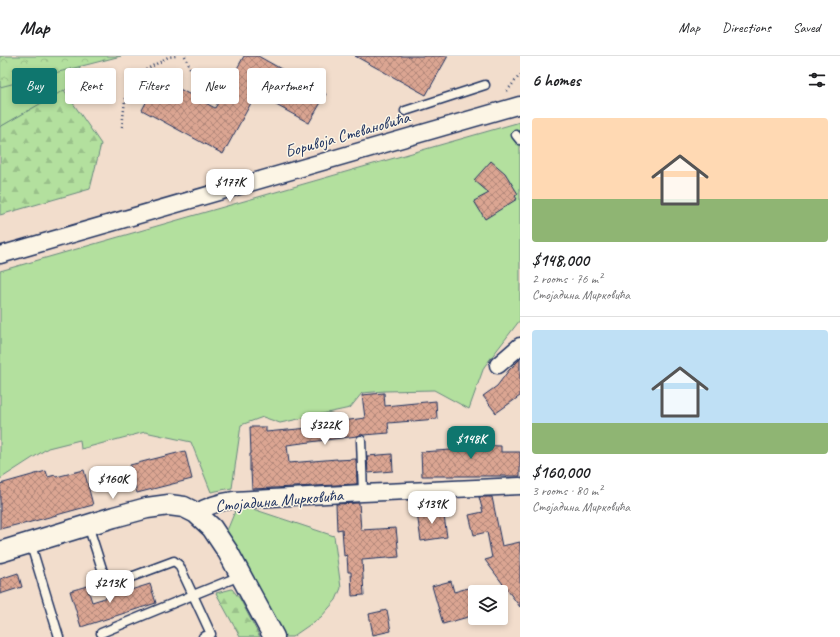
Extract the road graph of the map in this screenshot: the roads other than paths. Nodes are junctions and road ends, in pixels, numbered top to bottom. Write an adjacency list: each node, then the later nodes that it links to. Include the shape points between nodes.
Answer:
1 (485, 86): 3 (lane)
2 (520, 105): 4 (street, Боривоја Стевановића)
3 (405, 111)
4 (0, 255)
5 (520, 346): 6 (street)
6 (498, 365)
7 (361, 440): 9 (lane)
8 (520, 486): 9 (street, Стојадина Мирковића)
9 (363, 493): 10 (street, Стојадина Мирковића, via 234,500 213,504)
10 (196, 513): 11 (street, Стојадина Мирковића, via 184,507 169,505 147,508); 14 (street, via 212,528)
11 (88, 525): 12 (street, Стојадина Мирковића); 15 (lane, via 104,575 110,581 123,580 174,561)
12 (30, 542): 13 (street, Стојадина Мирковића); 17 (lane)
13 (0, 552)
14 (241, 576): 15 (lane); 19 (street)
15 (193, 595): 16 (lane); 18 (lane, via 211,634)
16 (101, 633)
17 (59, 637)
18 (203, 637)
19 (274, 637)

